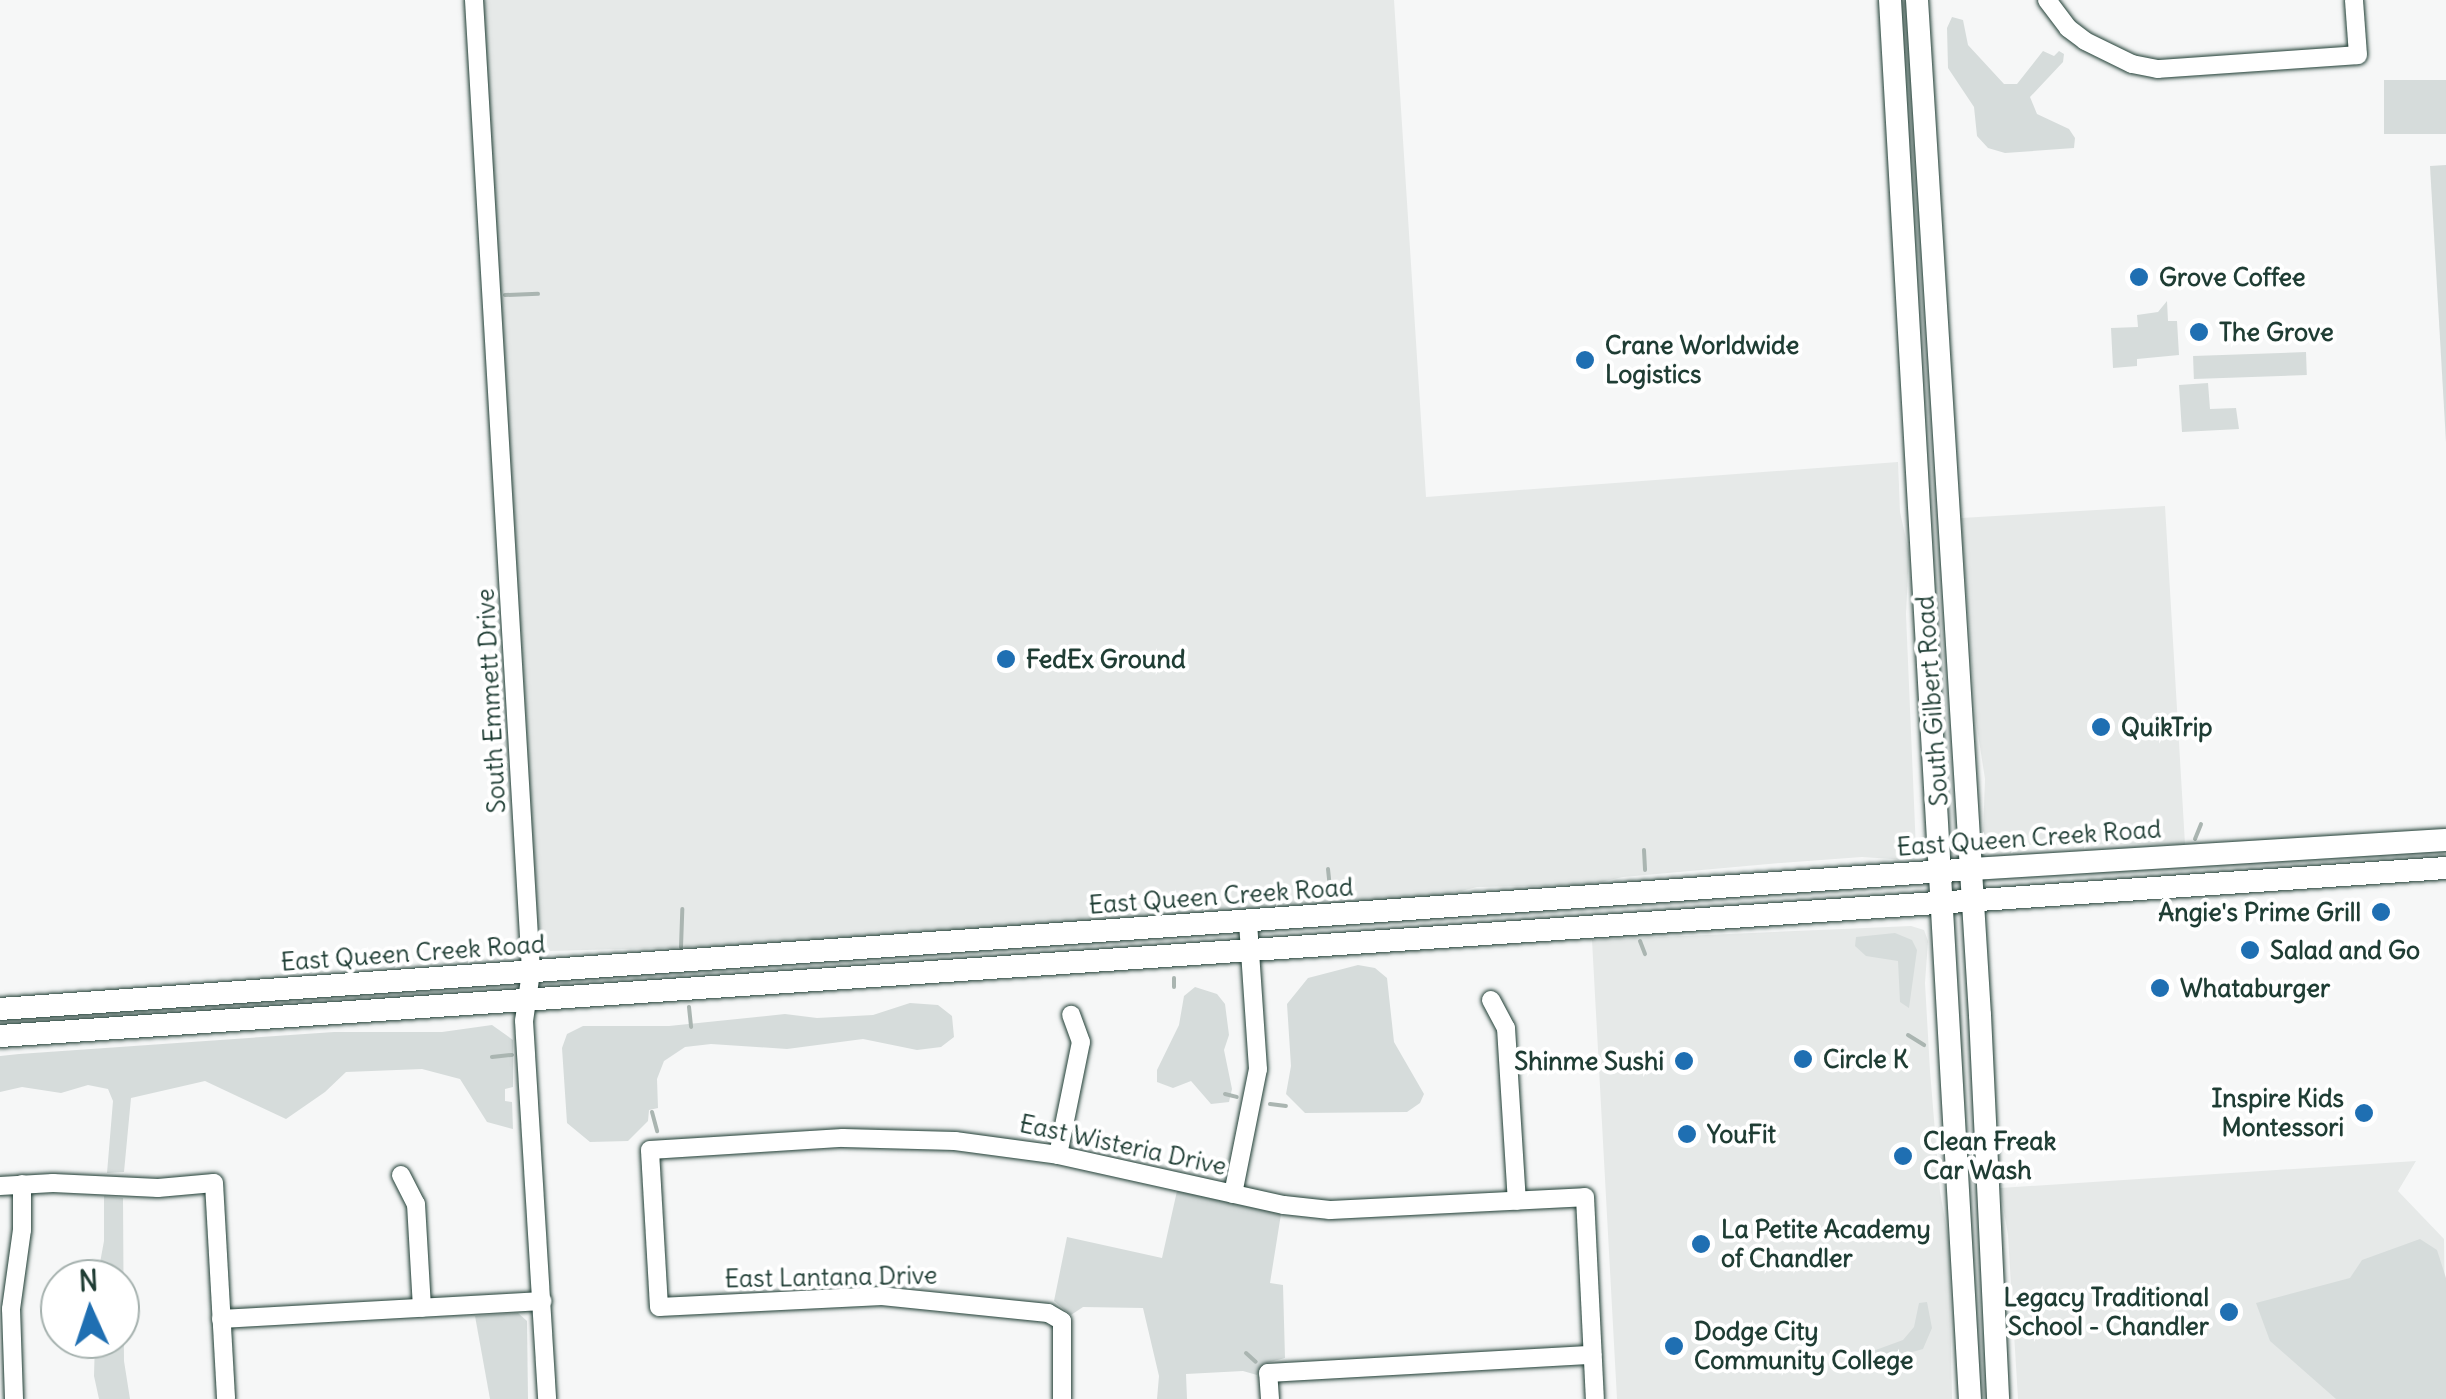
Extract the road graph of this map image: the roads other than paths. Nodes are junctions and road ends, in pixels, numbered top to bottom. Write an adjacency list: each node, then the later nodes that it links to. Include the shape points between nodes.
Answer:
1 (474, 0): 20 (street, South Emmett Drive)
2 (1890, 0): 7 (main road, South Gilbert Road)
3 (1917, 0): 6 (main road, South Gilbert Road)
4 (2354, 0): 5 (street, via 2358,56 2158,69 2106,53 2068,28)
5 (2052, 7)
6 (1929, 191): 7 (main road); 8 (main road, South Gilbert Road)
7 (1900, 193): 9 (main road, South Gilbert Road)
8 (1949, 531): 9 (main road); 12 (main road, South Gilbert Road)
9 (1921, 532): 13 (main road, South Gilbert Road)
10 (2446, 840): 12 (main road, East Queen Creek Road)
11 (2446, 868): 15 (main road, East Queen Creek Road)
12 (1970, 869): 13 (main road, East Queen Creek Road); 15 (main road, South Gilbert Road)
13 (1938, 871): 14 (main road, East Queen Creek Road); 16 (main road, South Gilbert Road)
14 (1610, 896): 17 (main road, East Queen Creek Road); 18 (main road)
15 (1973, 902): 16 (main road, East Queen Creek Road); 43 (main road, South Gilbert Road)
16 (1939, 904): 18 (main road, East Queen Creek Road); 42 (main road, South Gilbert Road)
17 (1248, 921): 19 (street); 20 (main road, East Queen Creek Road)
18 (1611, 924): 19 (main road, East Queen Creek Road)
19 (1250, 949): 20 (main road, East Queen Creek Road); 29 (street, via 1256,1089)
20 (529, 987): 22 (main road, East Queen Creek Road); 24 (main road, East Queen Creek Road); 31 (street, South Emmett Drive, via 524,1021)
21 (1491, 1000): 30 (street, via 1506,1028)
22 (0, 1008)
23 (1071, 1015): 25 (street, via 1082,1042)
24 (0, 1036)
25 (1058, 1155): 29 (street, East Wisteria Drive); 33 (street, East Wisteria Drive, via 903,1138 650,1150)
26 (401, 1175): 32 (street, via 416,1204)
27 (22, 1184): 28 (street); 34 (street, via 214,1183); 36 (street, via 12,1309)
28 (0, 1186)
29 (1232, 1194): 30 (street, East Wisteria Drive, via 1330,1210)
30 (1517, 1201): 35 (street, East Wisteria Drive, via 1585,1196)
31 (542, 1301): 32 (street); 38 (street, South Emmett Drive)
32 (422, 1308): 34 (street)
33 (660, 1308): 39 (street, East Lantana Drive, via 882,1296 1048,1314 1062,1321)
34 (221, 1319): 37 (street)
35 (1593, 1355): 40 (street, via 1268,1373); 41 (street)
36 (14, 1399)
37 (226, 1399)
38 (547, 1399)
39 (1062, 1399)
40 (1270, 1399)
41 (1596, 1399)
42 (1970, 1399)
43 (1998, 1399)

